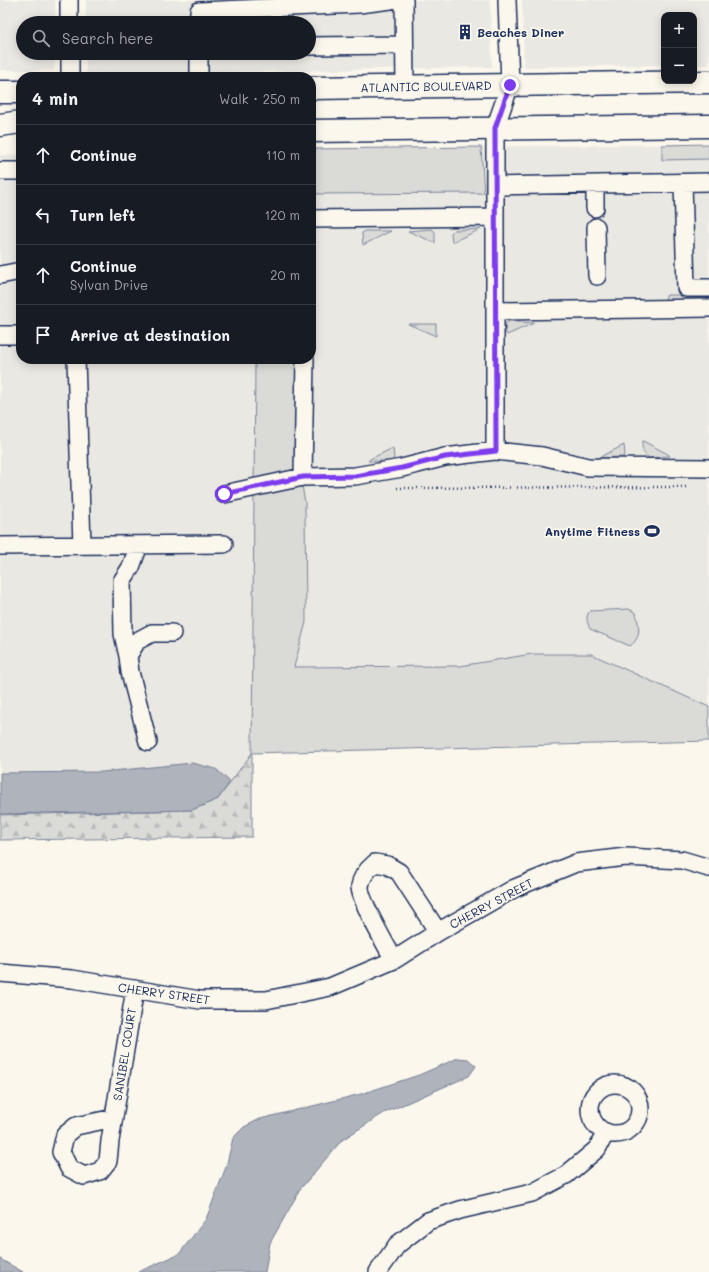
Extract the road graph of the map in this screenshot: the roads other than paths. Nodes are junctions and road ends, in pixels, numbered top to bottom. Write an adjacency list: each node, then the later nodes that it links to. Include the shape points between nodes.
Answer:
1 (69, 0): 7 (street)
2 (391, 0): 5 (street)
3 (404, 0): 8 (street)
4 (507, 0): 15 (street)
5 (359, 2): 6 (street)
6 (199, 11)
7 (69, 16)
8 (404, 45): 9 (street); 16 (street)
9 (316, 46)
10 (70, 60): 12 (street)
11 (199, 60): 13 (street)
12 (70, 72)
13 (199, 72)
14 (709, 82): 15 (highway, ATLANTIC BOULEVARD)
15 (510, 85): 16 (highway, ATLANTIC BOULEVARD); 23 (street)
16 (405, 86): 17 (highway, ATLANTIC BOULEVARD)
17 (316, 88)
18 (0, 92): 19 (highway)
19 (16, 92)
20 (16, 123): 21 (highway)
21 (0, 125)
22 (709, 126): 23 (highway)
23 (495, 128): 24 (highway); 32 (street)
24 (316, 131)
25 (0, 134): 26 (highway)
26 (16, 134)
27 (0, 171): 28 (street)
28 (16, 171)
29 (709, 182): 30 (street)
30 (683, 183): 31 (street); 40 (street, via 686,288)
31 (594, 185): 32 (street); 33 (street)
32 (495, 186): 34 (street)
33 (595, 208)
34 (495, 217): 35 (street); 42 (street)
35 (316, 219)
36 (596, 227): 39 (street)
37 (16, 272): 38 (street)
38 (0, 275)
39 (597, 276)
40 (709, 288)
41 (709, 308): 42 (street)
42 (495, 311): 47 (street)
43 (0, 335): 44 (street)
44 (16, 335)
45 (76, 364): 52 (street)
46 (305, 364): 49 (street)
47 (496, 451): 48 (street, via 542,456 588,467); 49 (street, via 445,457 355,476)
48 (709, 468)
49 (303, 477): 50 (street)
50 (224, 494)
51 (224, 544): 53 (street)
52 (82, 545): 53 (street); 54 (street)
53 (139, 545): 56 (street, via 131,567 122,581 123,634)
54 (0, 546)
55 (172, 633): 56 (street, via 152,633 137,641)
56 (128, 656): 57 (street)
57 (148, 742)
58 (709, 868): 59 (street, CHERRY STREET, via 682,860 626,857 576,863 515,888)
59 (438, 932): 60 (street, CHERRY STREET); 60 (street, CHERRY STREET, via 399,872 387,865 374,863 366,871 360,887 364,903)
60 (394, 960): 62 (street, CHERRY STREET, via 330,987 266,1000 200,1000)
61 (0, 973): 62 (street, CHERRY STREET, via 72,979)
62 (135, 989): 63 (street, SANIBEL COURT)
63 (114, 1118)
64 (606, 1132): 65 (street, via 597,1149 566,1175 532,1193 460,1210 428,1221 397,1245)
65 (378, 1272)

